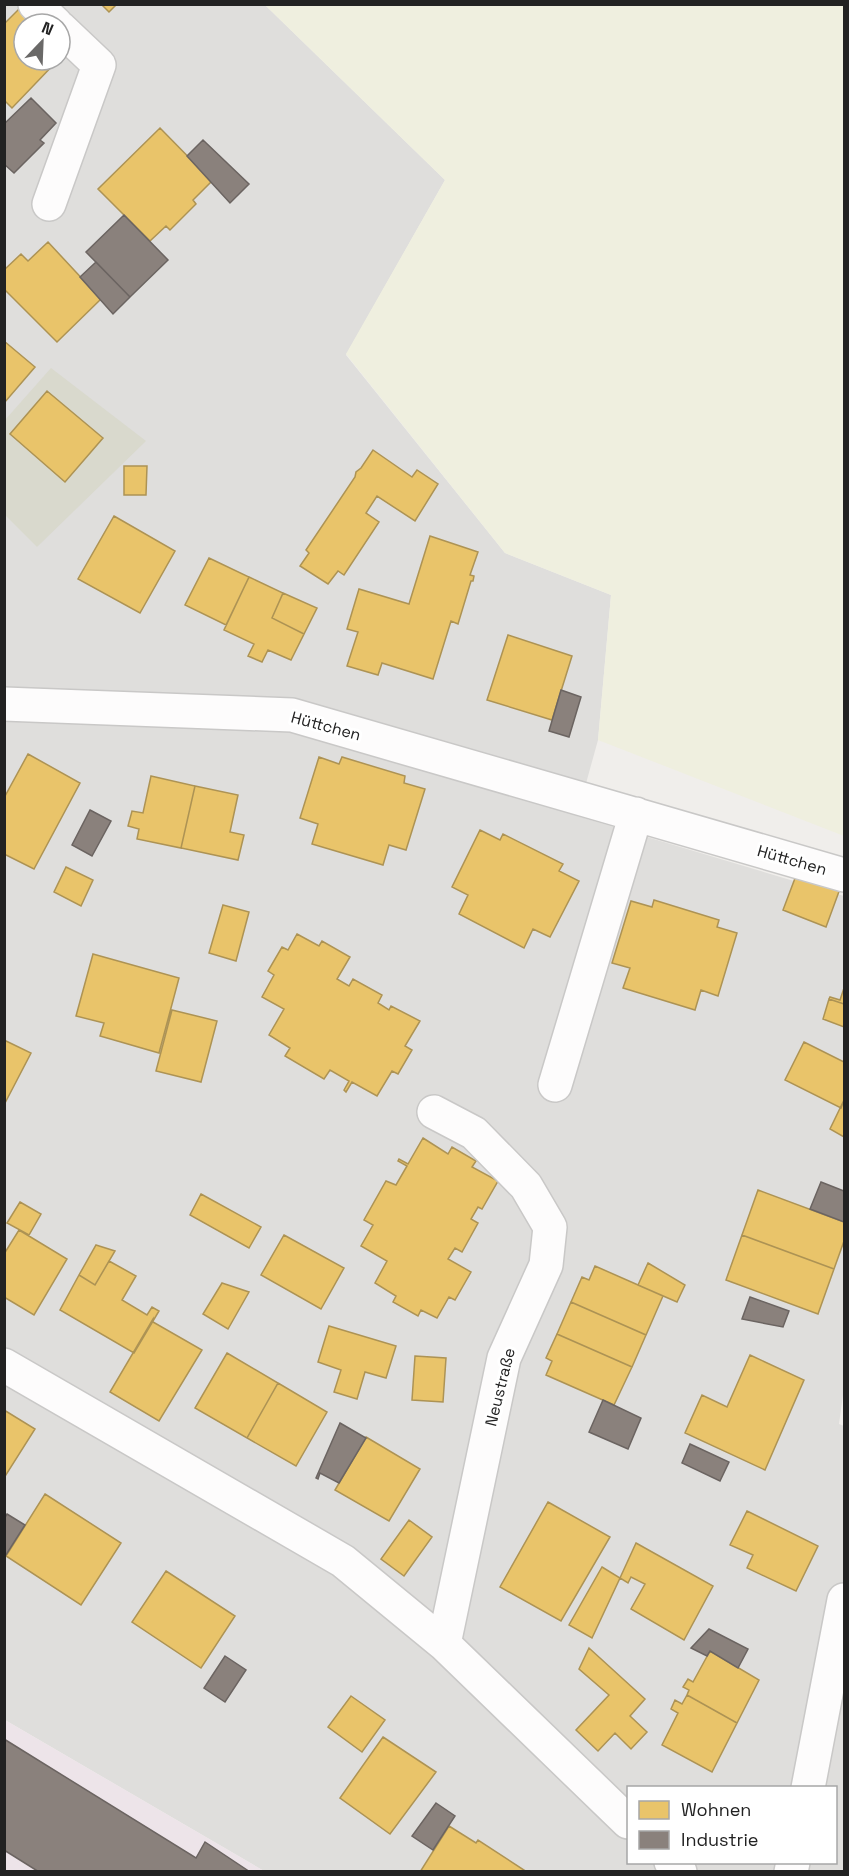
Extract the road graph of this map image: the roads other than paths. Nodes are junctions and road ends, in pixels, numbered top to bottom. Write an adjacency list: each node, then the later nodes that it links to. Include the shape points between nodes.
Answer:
1 (72, 39): 2 (street, via 99,65)
2 (50, 204)
3 (4, 704): 4 (street, Hüttchen, via 292,715)
4 (636, 814): 5 (street, Hüttchen); 6 (street)
5 (844, 875)
6 (555, 1085)
7 (434, 1112): 10 (street, Neustraße, via 474,1133 526,1186 550,1227 546,1265 504,1358)
8 (4, 1365): 10 (street, via 344,1561)
9 (844, 1600): 11 (street)
10 (444, 1644): 12 (street)
11 (808, 1786)
12 (627, 1821)

